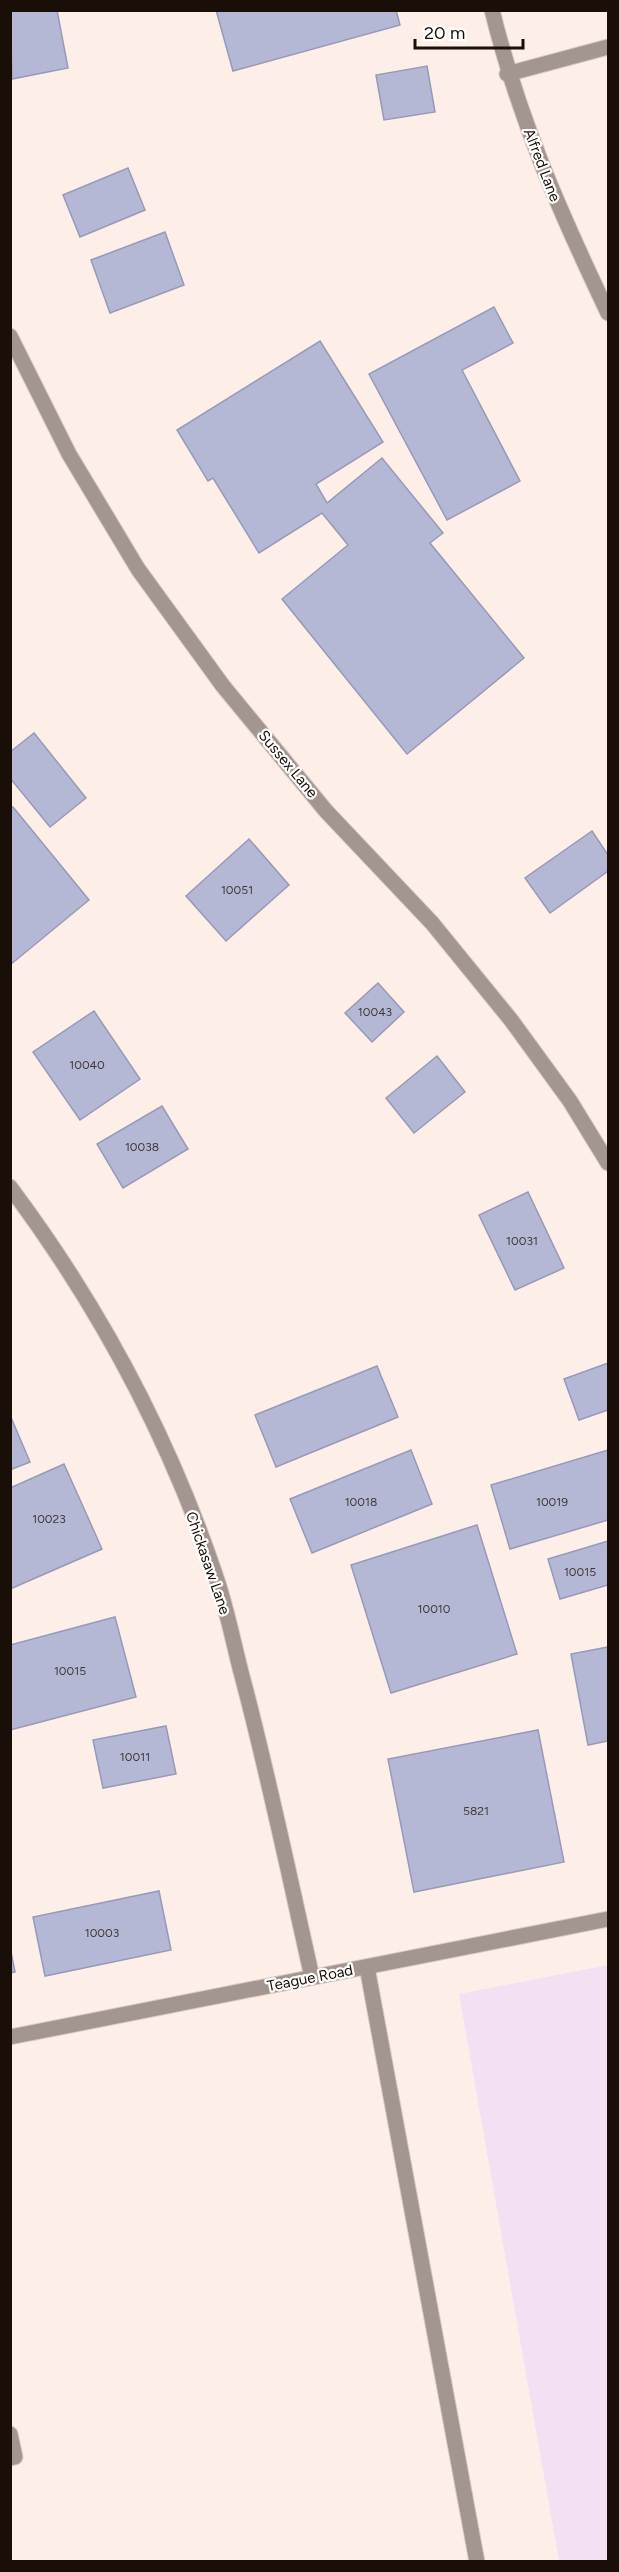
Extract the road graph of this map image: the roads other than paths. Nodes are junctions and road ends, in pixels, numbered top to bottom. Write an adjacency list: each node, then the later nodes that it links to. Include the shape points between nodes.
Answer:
1 (492, 10): 3 (street, Alfred Lane)
2 (609, 47): 3 (street)
3 (507, 74): 4 (street, Alfred Lane, via 553,197)
4 (609, 313)
5 (11, 337): 6 (street, Sussex Lane, via 69,453 145,578 223,686 319,802 432,923 511,1020)
6 (609, 1162)
7 (10, 1187): 10 (street, Chickasaw Lane, via 50,1240 110,1340 170,1457 217,1581 252,1714)
8 (609, 1919): 9 (street, Teague Road)
9 (367, 1966): 10 (street, Teague Road); 14 (street)
10 (312, 1977): 11 (street, Teague Road)
11 (10, 2037)
12 (10, 2434): 13 (street, via 15,2457)
13 (10, 2458)
14 (477, 2562)

